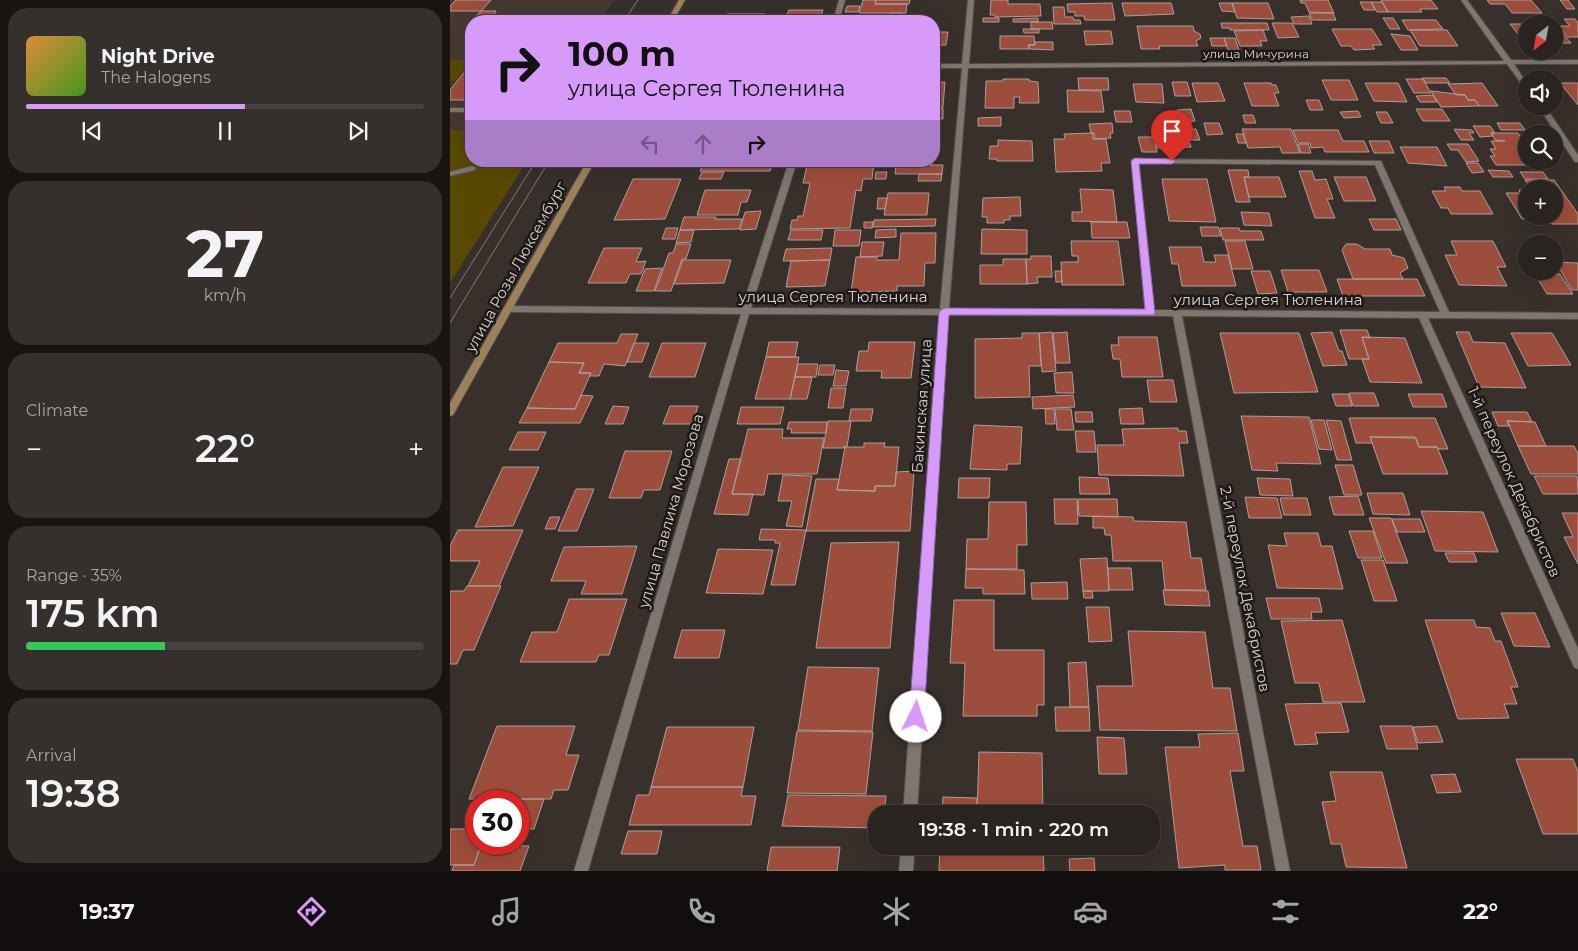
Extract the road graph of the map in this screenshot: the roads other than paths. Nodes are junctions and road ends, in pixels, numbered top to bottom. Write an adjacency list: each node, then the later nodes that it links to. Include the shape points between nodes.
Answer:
1 (682, 0): 5 (main road)
2 (842, 0): 6 (street)
3 (971, 0): 10 (street, Бакинская улица)
4 (1464, 0): 8 (street)
5 (673, 15)
6 (838, 15)
7 (1578, 62): 8 (street, улица Мичурина)
8 (1511, 64): 10 (street, улица Мичурина); 11 (street)
9 (940, 66): 10 (street, улица Мичурина)
10 (965, 66): 22 (street, Бакинская улица)
11 (1518, 74)
12 (450, 110): 13 (street)
13 (465, 110)
14 (1546, 115): 15 (street)
15 (1578, 160)
16 (588, 167): 20 (main road, улица Розы Люксембург)
17 (791, 167): 21 (street, улица Павлика Морозова)
18 (472, 168): 19 (street)
19 (450, 174)
20 (508, 309): 21 (street, улица Сергея Тюленина); 28 (main road, улица Розы Люксембург)
21 (746, 310): 22 (street, улица Сергея Тюленина); 32 (street, улица Павлика Морозова)
22 (944, 312): 23 (street, улица Сергея Тюленина); 30 (street, Бакинская улица)
23 (1150, 313): 24 (street, улица Сергея Тюленина); 26 (street, via 1135,161 1378,163)
24 (1177, 313): 25 (street, улица Сергея Тюленина); 34 (street, 2-й переулок Декабристов)
25 (1422, 314): 26 (street, улица Сергея Тюленина); 29 (street, 1-й переулок Декабристов)
26 (1446, 315): 27 (street, улица Сергея Тюленина)
27 (1578, 316)
28 (450, 412)
29 (1578, 662)
30 (911, 805)
31 (907, 855): 33 (street)
32 (582, 871)
33 (906, 871)
34 (1283, 871)

